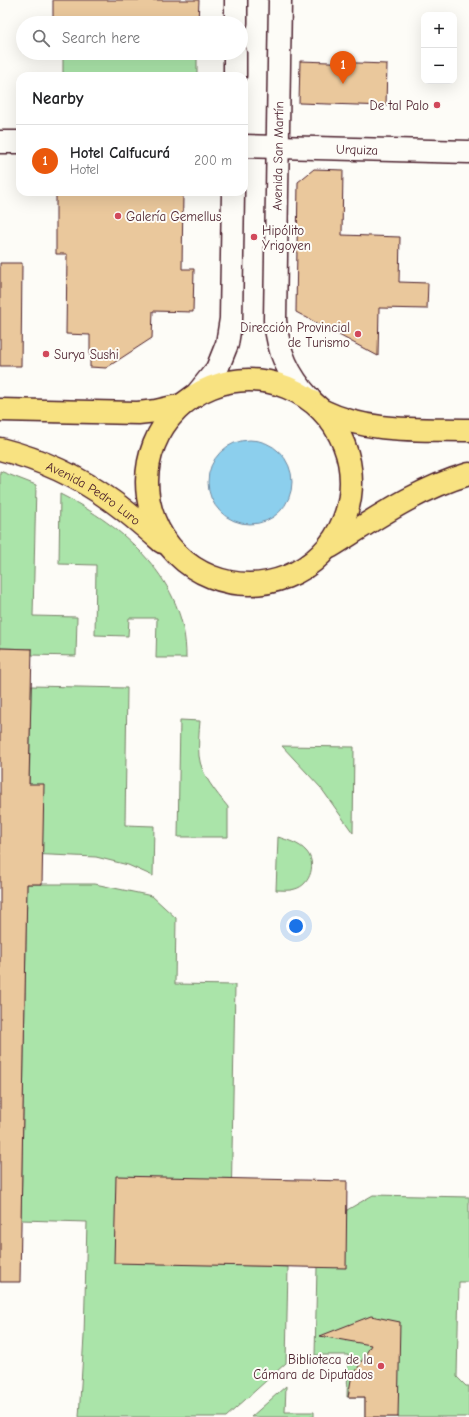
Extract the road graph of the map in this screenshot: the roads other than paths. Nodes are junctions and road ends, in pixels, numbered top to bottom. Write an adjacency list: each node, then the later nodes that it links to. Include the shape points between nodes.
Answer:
1 (236, 0): 3 (main road)
2 (280, 0): 9 (main road, Avenida San Martín)
3 (236, 16)
4 (235, 60): 5 (main road)
5 (235, 72)
6 (0, 142): 7 (main road)
7 (16, 142)
8 (248, 146): 9 (main road, Urquiza)
9 (278, 147): 10 (main road, Urquiza); 13 (main road, Avenida San Martín, via 276,333 287,370)
10 (469, 152)
11 (233, 196): 12 (main road, via 230,319 227,344 217,368)
12 (189, 400): 13 (main road, via 228,382 245,379 262,380 284,386); 14 (main road, via 156,411 138,413); 19 (main road, via 160,431 151,457 148,478 148,495 157,526)
13 (316, 405): 15 (main road, via 350,422 379,427); 18 (main road, via 342,439 351,473 348,507 342,524)
14 (0, 410)
15 (469, 430)
16 (0, 449): 19 (main road, Avenida Pedro Luro, via 46,464 94,489)
17 (469, 474): 18 (main road, via 433,486 411,497)
18 (323, 552): 19 (main road, Avenida Pedro Luro, via 297,572 282,579 250,584 217,579 202,572)
19 (176, 553)

